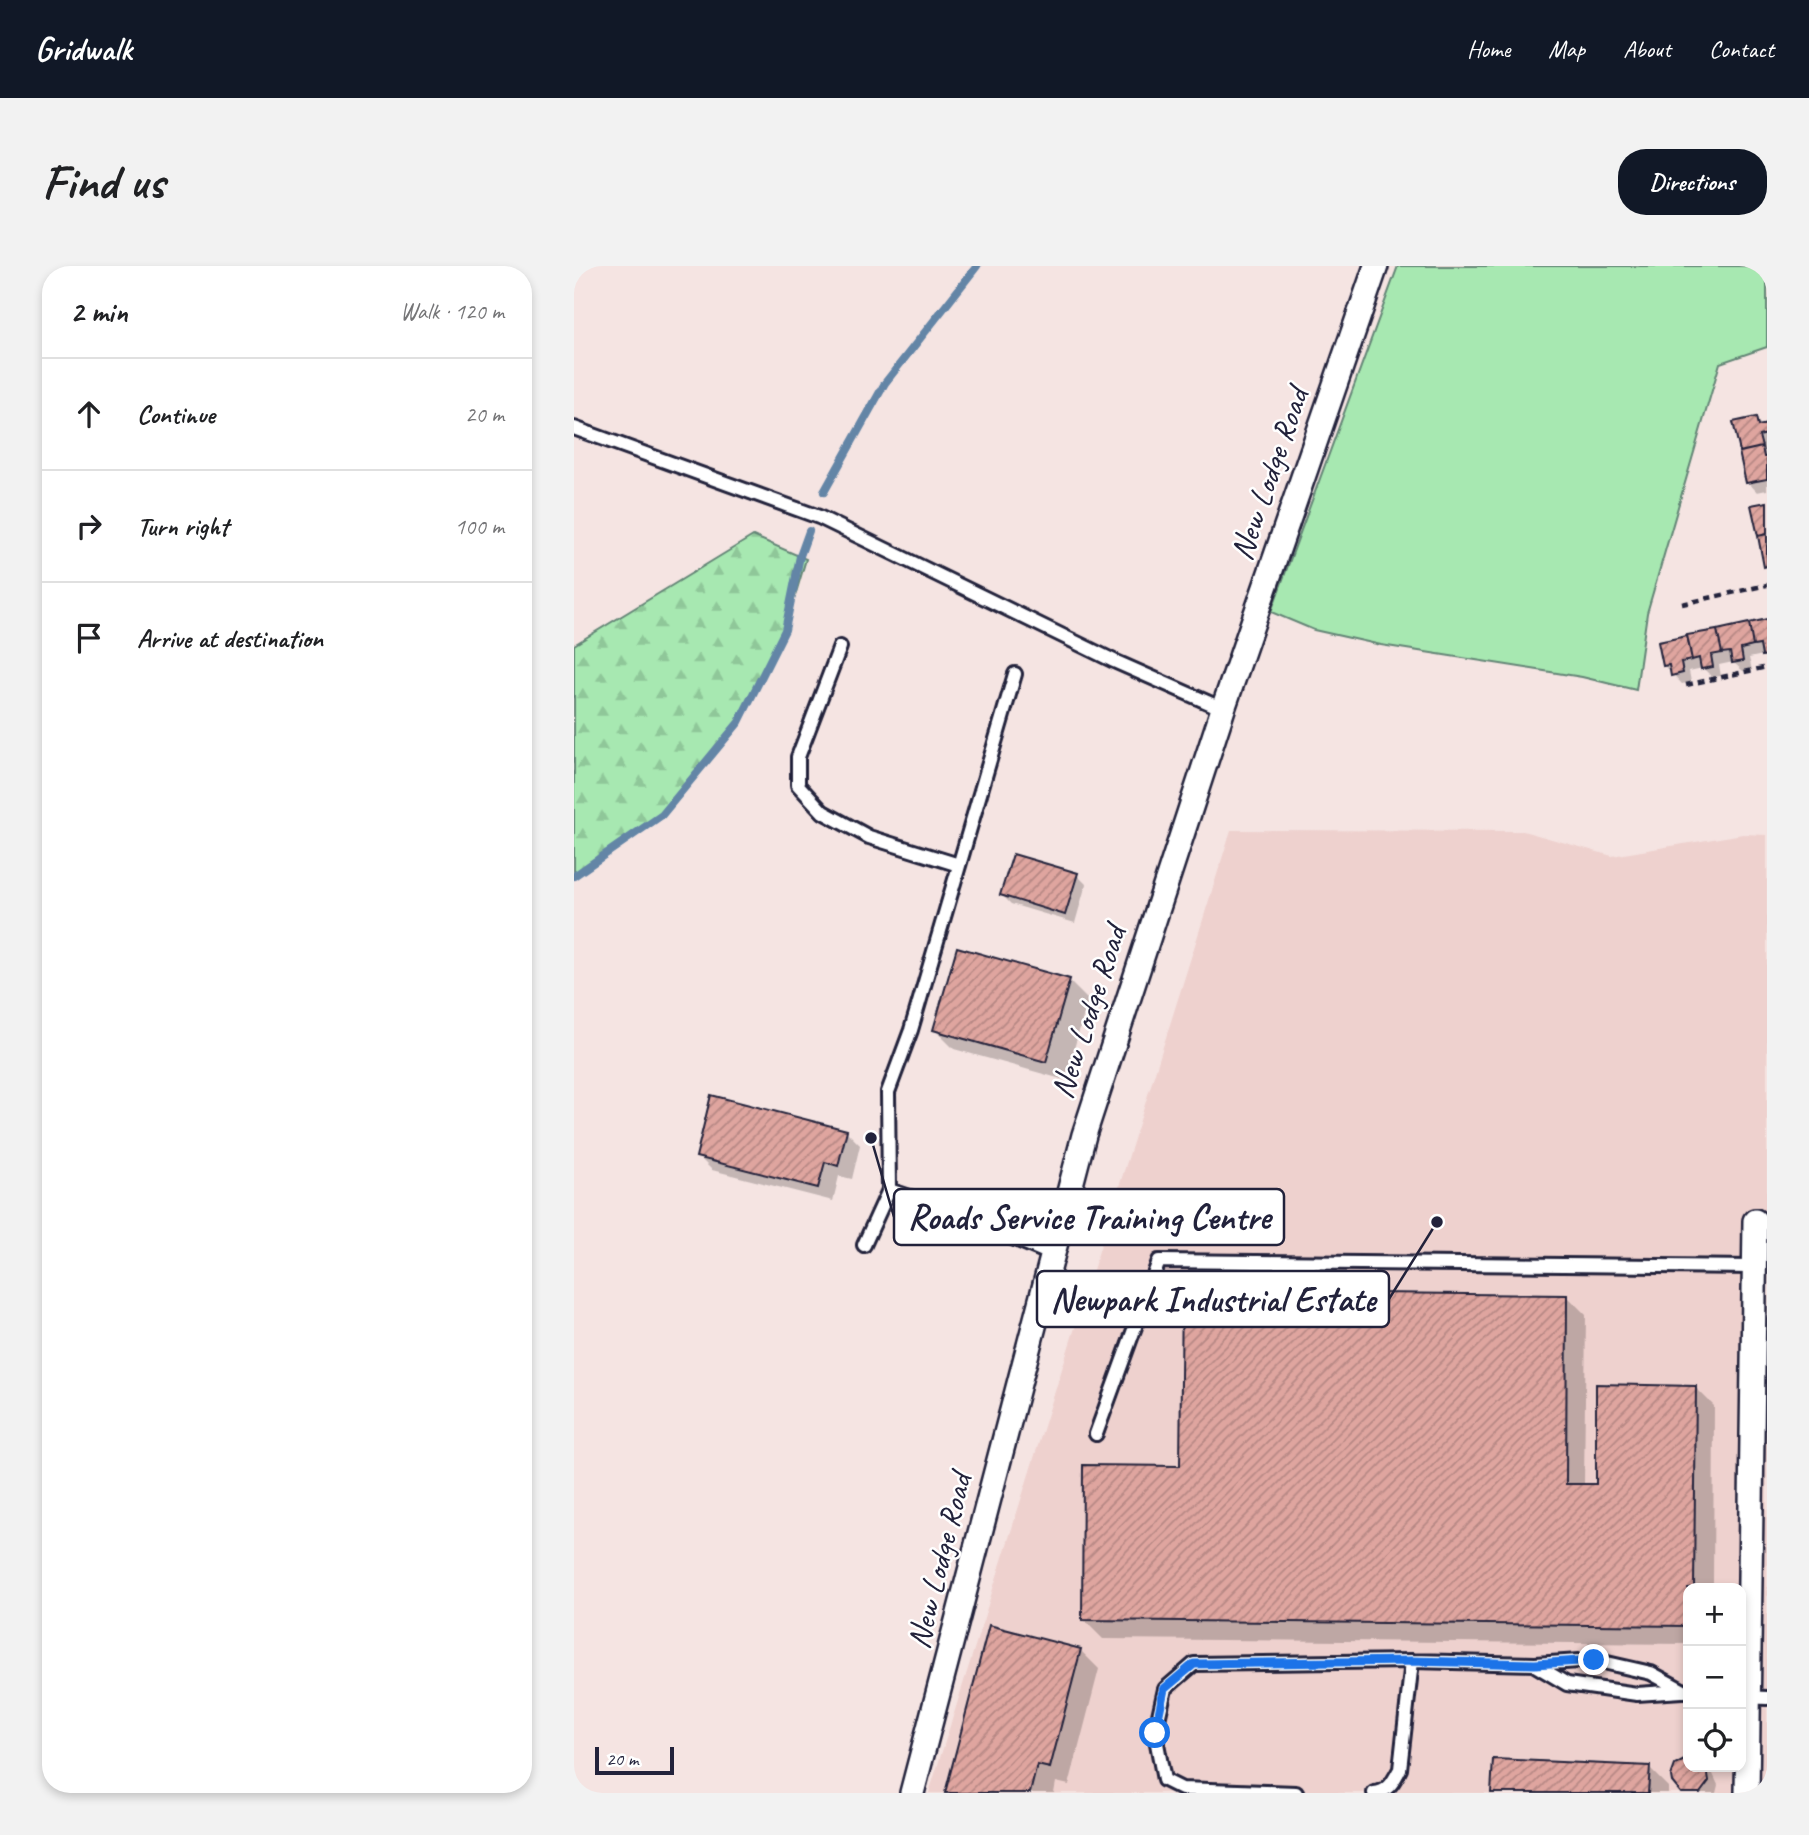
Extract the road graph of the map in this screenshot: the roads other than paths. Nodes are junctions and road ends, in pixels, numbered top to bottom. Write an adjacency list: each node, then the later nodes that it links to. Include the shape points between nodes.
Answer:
1 (1376, 266): 5 (street, New Lodge Road)
2 (574, 428): 5 (lane, via 819,517)
3 (840, 647): 6 (lane, via 798,757 798,785 823,812 869,837)
4 (1015, 674): 6 (lane)
5 (1223, 709): 10 (street, New Lodge Road, via 1084,1135)
6 (959, 865): 7 (lane, via 888,1092)
7 (889, 1190): 9 (lane); 10 (lane)
8 (1755, 1221): 11 (street)
9 (864, 1245)
10 (1053, 1255): 20 (street, New Lodge Road)
11 (1754, 1267): 12 (street); 13 (lane, via 1159,1261)
12 (1761, 1340): 18 (street)
13 (1097, 1434)
14 (1412, 1661): 15 (lane); 19 (lane); 21 (lane, via 1194,1664 1164,1689 1155,1733 1164,1780 1182,1789)
15 (1535, 1664): 16 (lane, via 1594,1660 1651,1673); 17 (lane, via 1567,1684 1637,1695)
16 (1683, 1689)
17 (1683, 1691)
18 (1752, 1698): 23 (street)
19 (1394, 1788): 22 (lane)
20 (912, 1793)
21 (1296, 1793)
22 (1374, 1793)
23 (1747, 1793)

